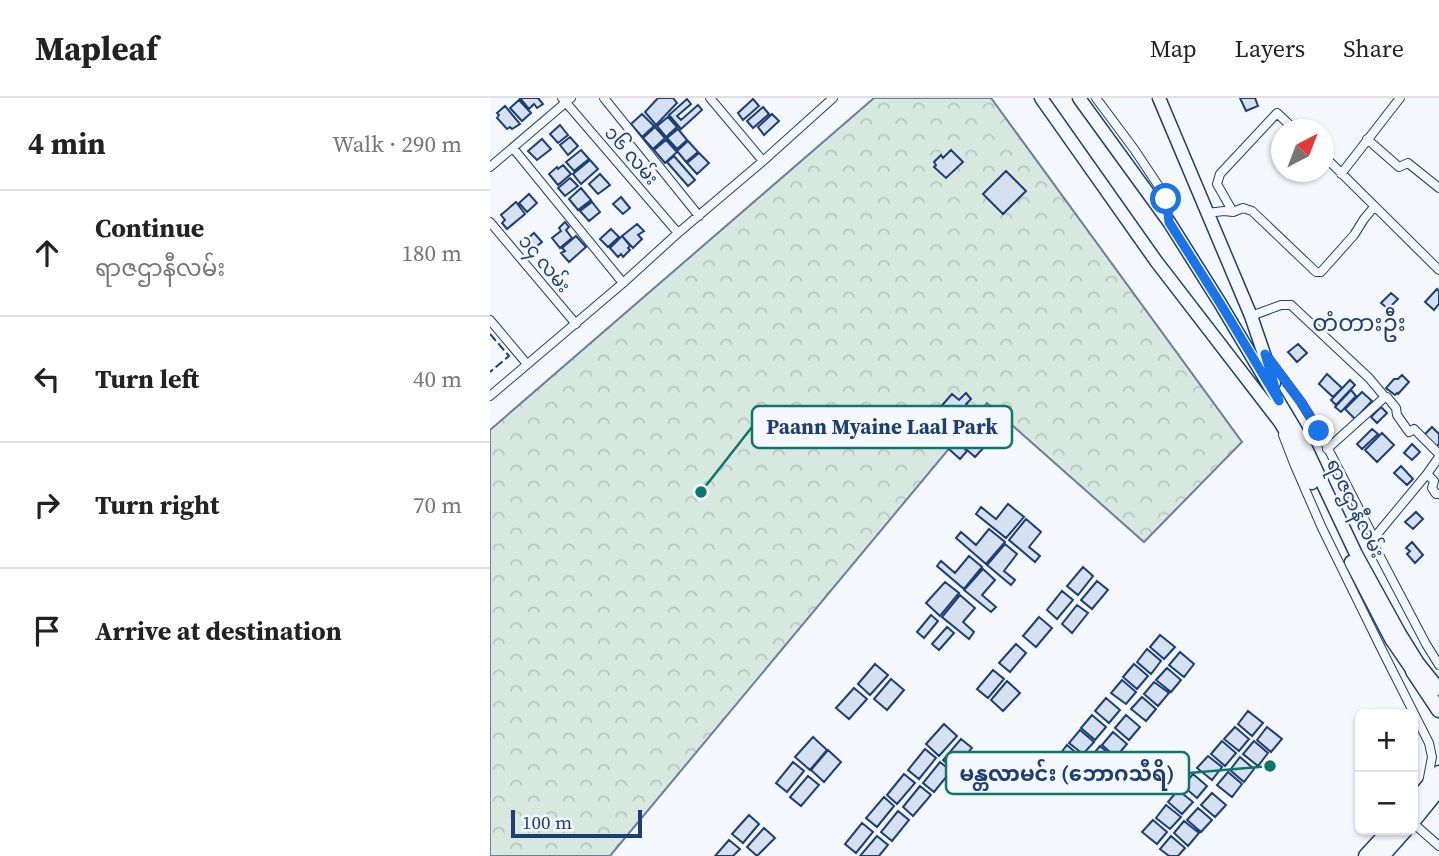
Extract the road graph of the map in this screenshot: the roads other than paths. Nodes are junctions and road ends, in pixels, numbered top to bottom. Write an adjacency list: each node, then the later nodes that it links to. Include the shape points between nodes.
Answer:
1 (604, 98): 22 (street)
2 (710, 98): 14 (street)
3 (833, 98): 10 (street)
4 (1041, 98): 36 (main road, ရာဇဌာနီလမ်း, via 1156,261)
5 (1079, 98): 24 (main road, ရာဇဌာနီလမ်း)
6 (1096, 98): 24 (street, via 1162,191)
7 (1159, 98): 21 (main road)
8 (1400, 98): 12 (street)
9 (566, 99): 13 (street); 25 (street, ၁၆ လမ်း)
10 (822, 101): 14 (street)
11 (1283, 119): 20 (street, via 1276,113 1220,174 1217,184)
12 (1367, 139): 17 (street); 18 (street, via 1399,167 1408,163)
13 (513, 148): 15 (street); 27 (street)
14 (763, 161): 22 (street)
15 (490, 167)
16 (1334, 167): 17 (street)
17 (1341, 174): 19 (street)
18 (1439, 188)
19 (1374, 207): 20 (street, via 1321,272 1306,265 1252,211); 26 (street)
20 (1234, 212): 21 (street)
21 (1207, 213): 28 (main road)
22 (699, 216): 25 (street)
23 (490, 222): 30 (street, ၁၄ လမ်း)
24 (1169, 222): 35 (main road, ရာဇဌာနီလမ်း)
25 (678, 233): 27 (street)
26 (1439, 270)
27 (624, 283): 30 (street)
28 (1251, 317): 31 (main road); 34 (street, via 1291,305)
29 (490, 320): 32 (street)
30 (576, 324): 32 (street)
31 (1265, 354): 35 (main road); 37 (street, via 1301,402)
32 (527, 365): 33 (street)
33 (490, 396)
34 (1385, 397): 37 (street); 38 (street, via 1409,432 1414,429)
35 (1279, 401): 36 (main road); 41 (main road, ရာဇဌာနီလမ်း)
36 (1280, 422): 47 (main road, ရာဇဌာနီလမ်း, via 1391,639); 51 (street, via 1322,528 1429,743 1430,772)
37 (1327, 449): 40 (street)
38 (1439, 455): 39 (street)
39 (1427, 474): 42 (street); 43 (street)
40 (1341, 478): 41 (street); 43 (street)
41 (1324, 487): 45 (main road, ရာဇဌာနီလမ်း)
42 (1439, 494)
43 (1374, 538): 44 (street)
44 (1415, 624): 45 (street); 46 (street)
45 (1399, 634): 48 (main road, ရာဇဌာနီလမ်း)
46 (1439, 664)
47 (1413, 671): 49 (highway); 50 (highway)
48 (1439, 689)
49 (1439, 702)
50 (1439, 710)
51 (1436, 783): 52 (highway); 53 (highway)
52 (1418, 799)
53 (1418, 814)
54 (1418, 827): 57 (street)
55 (1385, 835): 58 (highway)
56 (1401, 835): 59 (highway)
57 (1439, 846)
58 (1366, 856)
59 (1382, 856)

